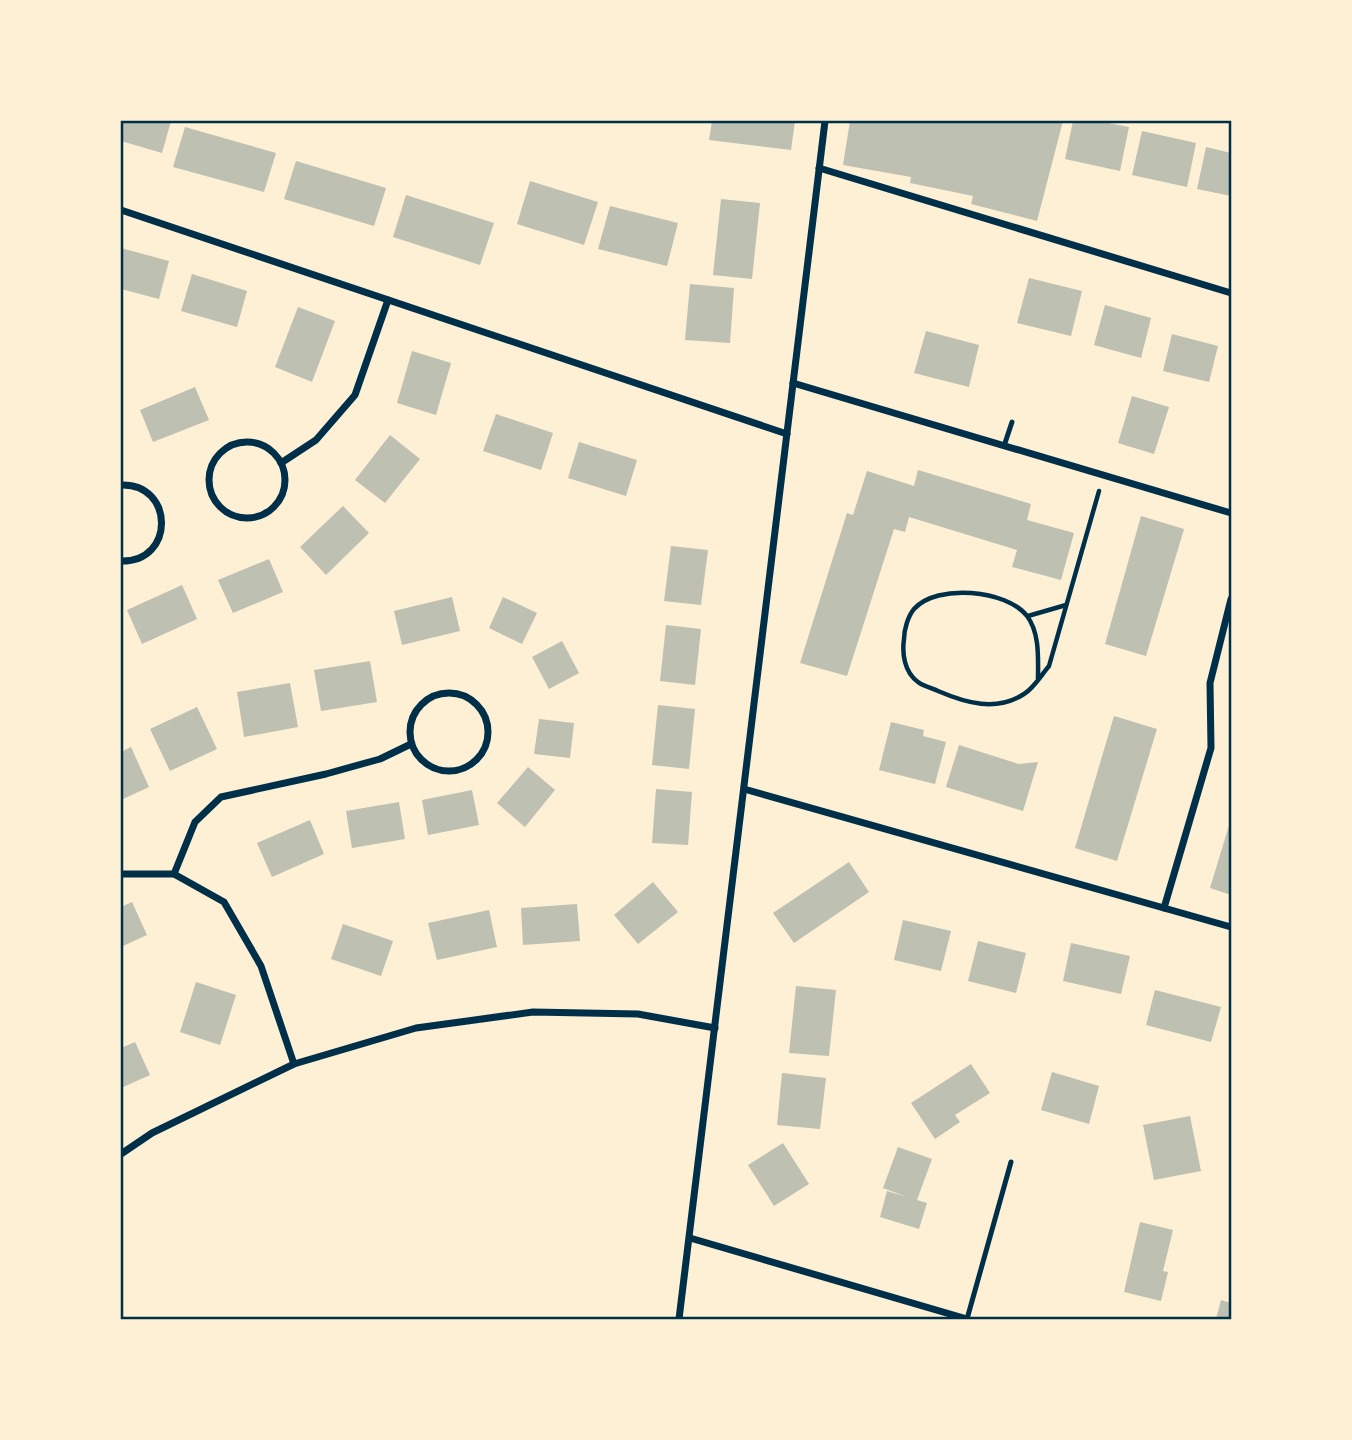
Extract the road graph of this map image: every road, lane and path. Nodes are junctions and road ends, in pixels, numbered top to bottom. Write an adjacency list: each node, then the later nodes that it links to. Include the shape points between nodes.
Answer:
1 (825, 121): 2 (street)
2 (819, 168): 4 (street); 6 (street)
3 (121, 210): 5 (street)
4 (1231, 293)
5 (387, 300): 8 (street); 10 (street, via 355,395 316,440)
6 (793, 383): 8 (street); 9 (street)
7 (1012, 422): 9 (lane)
8 (787, 434): 20 (street)
9 (1004, 446): 11 (street)
10 (281, 463): 10 (street, via 285,487 268,512 251,518 234,516 216,503 208,482 212,464 230,445 257,443 274,452)
11 (1104, 475): 13 (street); 16 (path)
12 (121, 485): 14 (street, via 139,487 149,494 161,512 163,526 151,551 142,558)
13 (1231, 513)
14 (121, 561)
15 (1231, 599): 23 (street, via 1210,684 1210,748)
16 (1067, 604): 17 (path); 18 (path, via 1049,666)
17 (1028, 616): 18 (path, via 1038,642); 18 (path, via 1012,604 981,594 954,591 930,597 913,609 904,630 902,657 916,681 964,702 994,705 1026,694)
18 (1038, 679)
19 (411, 744): 19 (street, via 414,714 437,694 469,698 485,716 485,747 473,764 461,769 433,768); 22 (street, via 380,759 221,797 195,822)
20 (744, 789): 23 (street); 25 (street)
21 (121, 874): 22 (street)
22 (174, 874): 26 (street, via 224,902 261,966)
23 (1164, 908): 24 (street)
24 (1231, 928)
25 (715, 1028): 26 (street, via 638,1014 533,1012 416,1028); 29 (street)
26 (294, 1064): 27 (street, via 152,1133)
27 (121, 1154)
28 (1011, 1161): 31 (lane)
29 (690, 1238): 30 (street); 31 (street)
30 (679, 1319)
31 (967, 1319)

